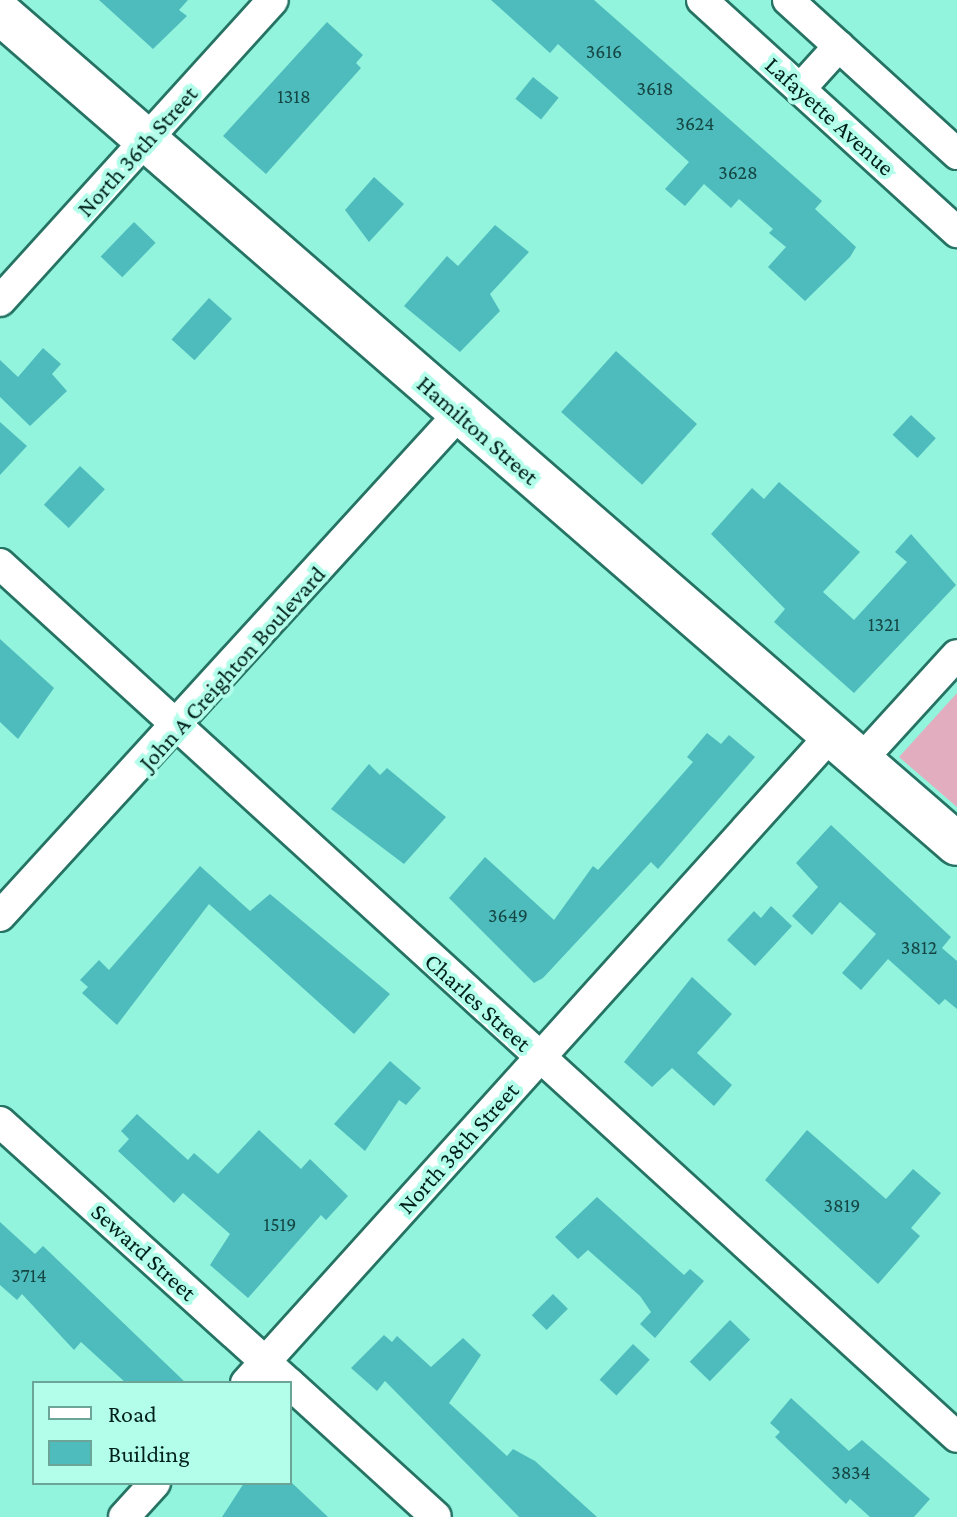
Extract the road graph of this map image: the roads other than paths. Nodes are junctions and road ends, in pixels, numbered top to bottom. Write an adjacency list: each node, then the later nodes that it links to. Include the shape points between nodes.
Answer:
1 (273, 0): 7 (street, North 36th Street)
2 (702, 0): 6 (street, Lafayette Avenue)
3 (788, 0): 5 (street)
4 (0, 13): 7 (main road, Hamilton Street)
5 (839, 46): 6 (street); 8 (street)
6 (800, 89): 9 (street, Lafayette Avenue)
7 (145, 142): 10 (street, North 36th Street); 11 (main road, Hamilton Street)
8 (957, 154)
9 (957, 232)
10 (0, 301)
11 (459, 414): 14 (street, John A Creighton Boulevard); 15 (main road, Hamilton Street)
12 (0, 564): 14 (street, Charles Street)
13 (957, 655): 15 (street, North 38th Street)
14 (179, 728): 17 (street, John A Creighton Boulevard); 18 (street, Charles Street)
15 (846, 747): 16 (main road, Hamilton Street); 18 (street, North 38th Street)
16 (957, 844)
17 (0, 916)
18 (540, 1059): 20 (street, North 38th Street); 23 (street, Charles Street)
19 (0, 1122): 20 (street, Seward Street)
20 (255, 1372): 21 (street, Seward Street)
21 (280, 1381)
22 (292, 1387): 26 (street, Seward Street)
23 (957, 1437)
24 (153, 1485): 25 (street)
25 (124, 1517)
26 (436, 1517)

